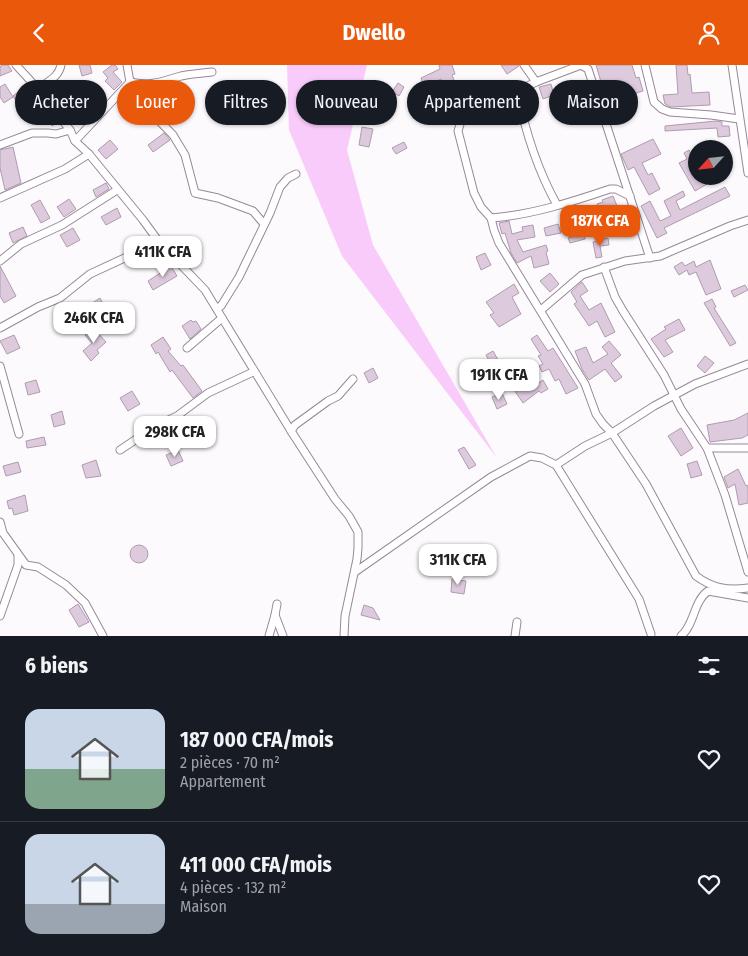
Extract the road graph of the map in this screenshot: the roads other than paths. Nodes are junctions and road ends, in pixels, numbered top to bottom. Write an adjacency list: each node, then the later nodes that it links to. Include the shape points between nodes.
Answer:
1 (16, 65): 8 (street)
2 (61, 65): 9 (street, via 61,70)
3 (127, 65): 10 (street)
4 (524, 65): 12 (street)
5 (645, 65): 15 (street, via 654,102 662,109)
6 (732, 65): 15 (street)
7 (212, 72): 11 (street)
8 (30, 80)
9 (51, 80)
10 (130, 80)
11 (168, 80)
12 (535, 80)
13 (539, 81): 27 (street, via 581,65 588,69)
14 (117, 97): 21 (street)
15 (739, 119): 24 (street)
16 (66, 125): 20 (street)
17 (163, 125): 32 (street, via 186,155 195,193 253,211)
18 (460, 125): 30 (street, via 458,131 474,193)
19 (524, 125): 29 (street)
20 (70, 130): 21 (street); 22 (street, via 56,134 32,133)
21 (75, 141): 23 (street)
22 (0, 145)
23 (88, 155): 26 (street); 28 (street)
24 (748, 173)
25 (296, 174): 32 (street, via 280,187)
26 (117, 190): 33 (street); 35 (street, via 62,225 21,244)
27 (630, 196): 29 (street, via 610,189); 34 (street)
28 (0, 198)
29 (557, 205): 30 (street, via 513,217)
30 (491, 219): 38 (street, via 499,243)
31 (748, 220): 34 (street)
32 (264, 224): 37 (street, via 239,277)
33 (159, 242): 37 (street, via 205,290); 40 (street, via 90,274 60,298)
34 (650, 258): 36 (street)
35 (0, 261)
36 (604, 267): 38 (street, via 575,279); 46 (street, via 615,297)
37 (217, 308): 39 (street)
38 (541, 310): 48 (street, via 585,384 596,414)
39 (222, 318): 41 (street); 44 (street)
40 (0, 328)
41 (187, 348)
42 (748, 364): 46 (street)
43 (0, 366): 49 (street)
44 (253, 372): 47 (street); 52 (street, via 208,393)
45 (353, 379): 47 (street, via 338,396)
46 (674, 395): 48 (street); 50 (street)
47 (291, 431): 56 (street, via 358,532)
48 (612, 433): 53 (street); 58 (street, via 646,484 696,576 707,584 734,590)
49 (19, 434)
50 (707, 448): 51 (street); 57 (street)
51 (748, 448)
52 (120, 450)
53 (556, 465): 56 (street, via 530,456 491,477); 64 (street, via 639,599)
54 (0, 522): 55 (street)
55 (18, 556): 62 (street, via 18,565); 65 (street, via 26,565 38,567 66,585 85,603)
56 (354, 571): 68 (street)
57 (748, 572)
58 (748, 588)
59 (748, 598): 70 (street, via 708,591 702,596 687,631)
60 (277, 604): 61 (street)
61 (276, 615): 66 (street); 67 (street)
62 (0, 616)
63 (517, 622): 69 (street)
64 (651, 634)
65 (103, 636)
66 (269, 636)
67 (283, 636)
68 (344, 636)
69 (514, 636)
70 (681, 636)

